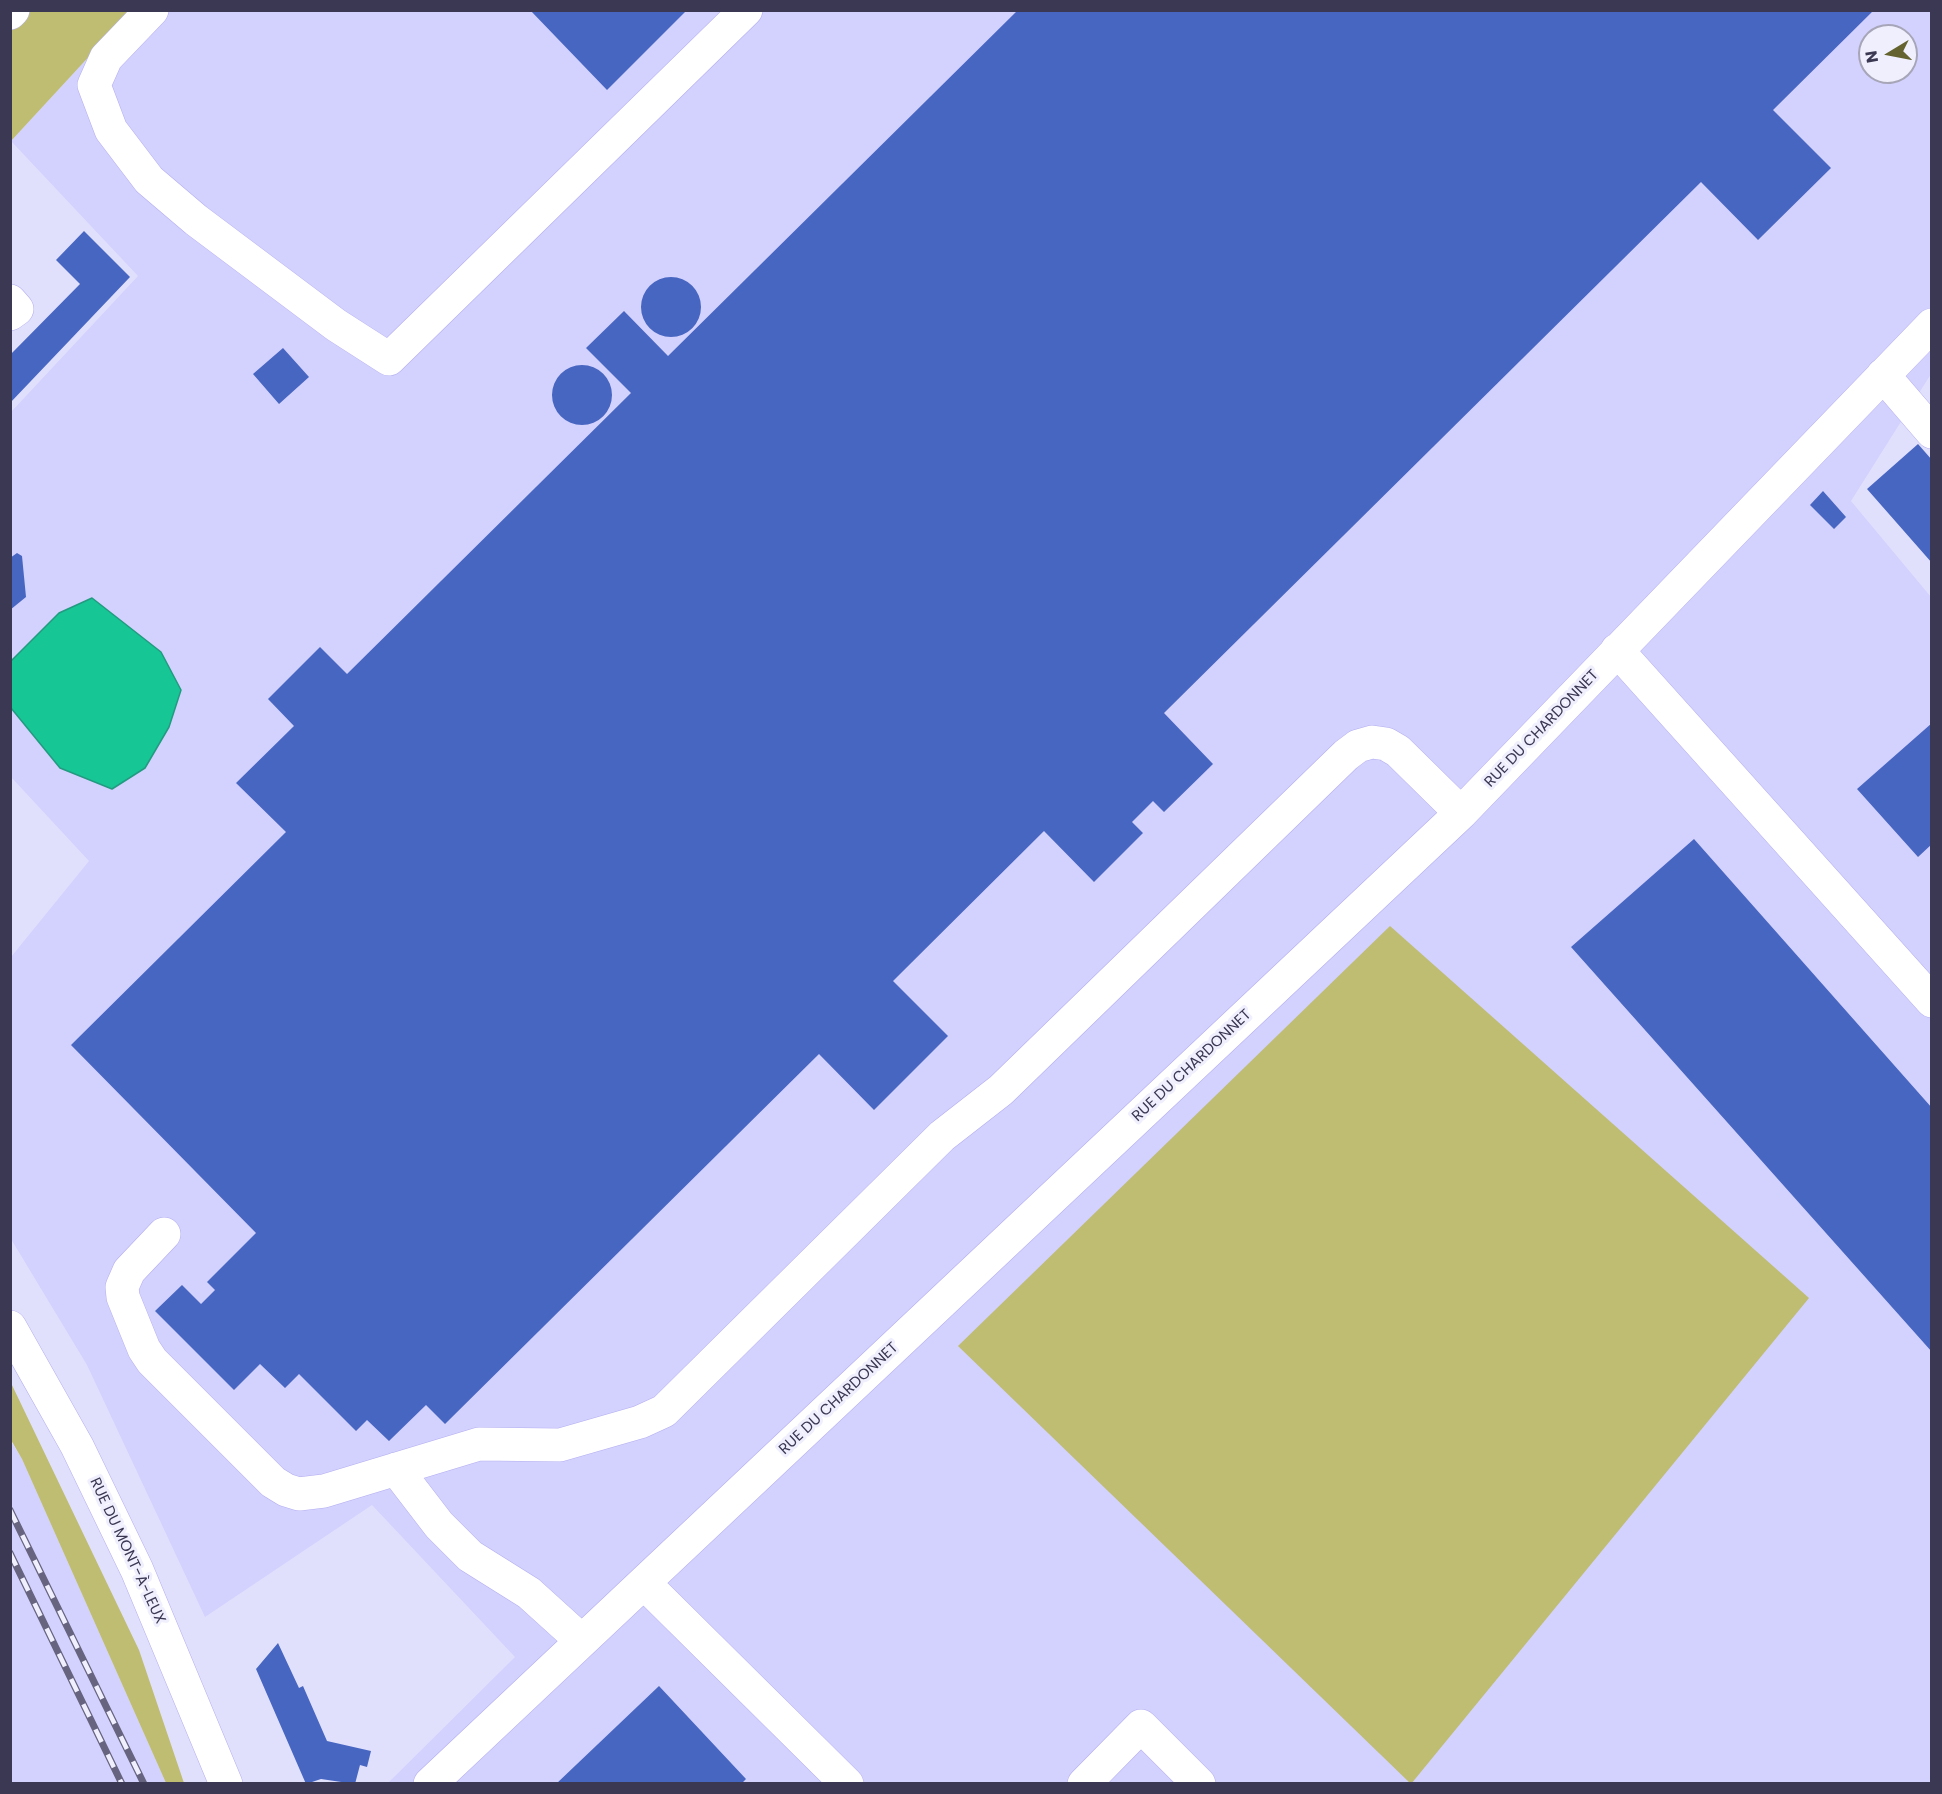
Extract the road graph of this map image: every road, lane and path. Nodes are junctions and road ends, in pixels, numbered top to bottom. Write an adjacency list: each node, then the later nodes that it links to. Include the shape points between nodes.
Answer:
1 (152, 10): 2 (street, via 106,58 94,85 111,130 149,180 196,220 336,325 389,359)
2 (746, 10)
3 (10, 301): 4 (street, via 17,309)
4 (10, 314)
5 (1932, 325): 6 (street, RUE DU CHARDONNET)
6 (1882, 375): 7 (street); 8 (street, RUE DU CHARDONNET)
7 (1932, 432)
8 (1617, 650): 9 (street, RUE DU CHARDONNET); 10 (street)
9 (1461, 813): 13 (street, via 1398,751 1372,742 1358,746 1001,1090 942,1136 664,1411 560,1445 479,1444); 14 (street, RUE DU CHARDONNET)
10 (1932, 1001)
11 (164, 1234): 13 (street, via 129,1271 122,1287 144,1349 160,1369 273,1482 286,1490 299,1494 324,1491)
12 (10, 1327): 16 (street, RUE DU MONT-À-LEUX, via 76,1446 137,1570)
13 (396, 1469): 15 (street, via 470,1556 529,1593)
14 (644, 1583): 15 (street, RUE DU CHARDONNET); 18 (street)
15 (582, 1641): 17 (street, RUE DU CHARDONNET)
16 (226, 1784)
17 (430, 1784)
18 (847, 1784)
19 (1084, 1784): 20 (street, via 1141,1726)
20 (1199, 1784)

